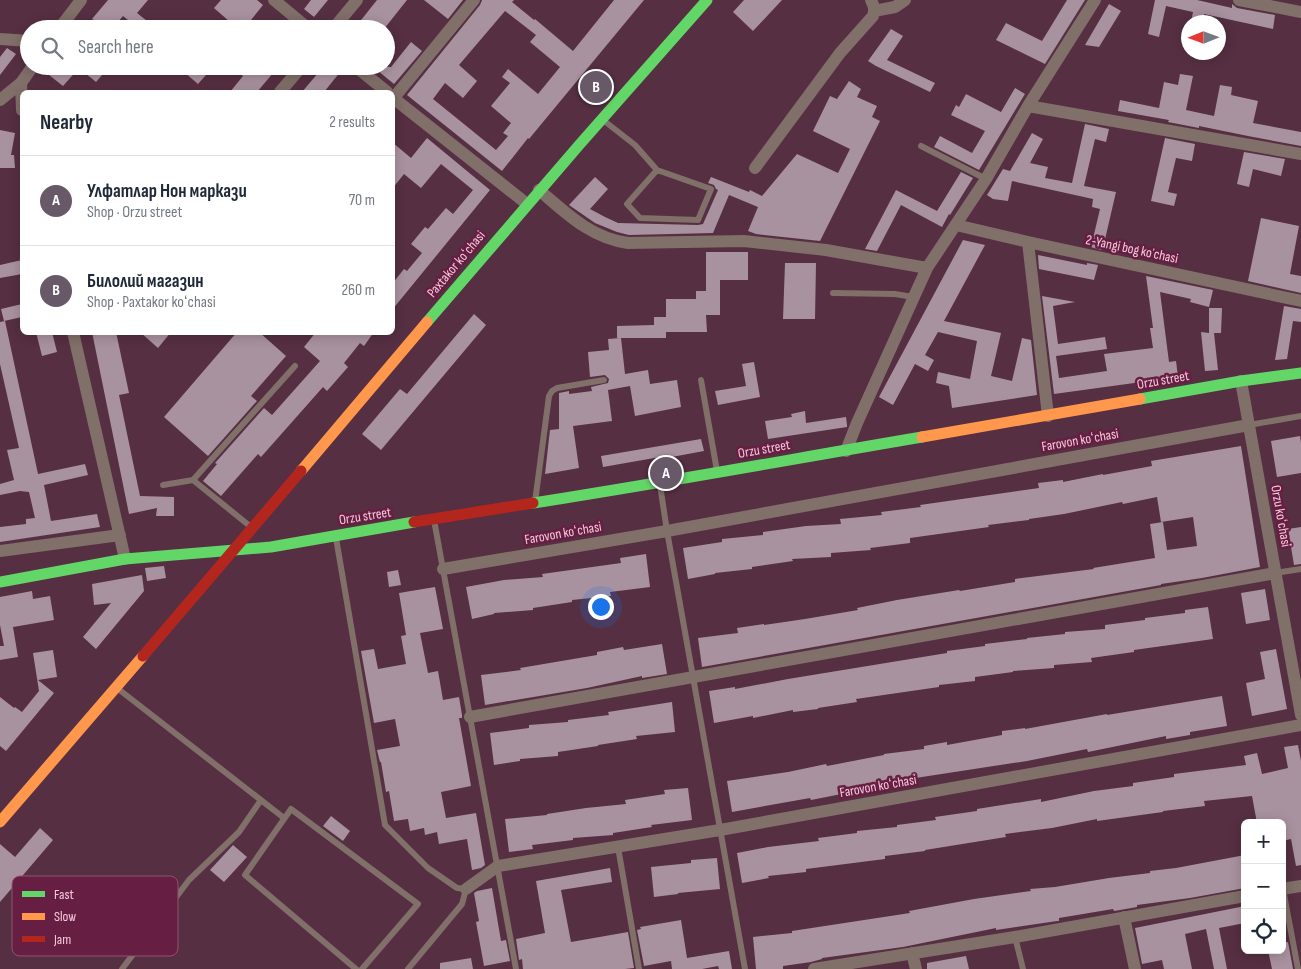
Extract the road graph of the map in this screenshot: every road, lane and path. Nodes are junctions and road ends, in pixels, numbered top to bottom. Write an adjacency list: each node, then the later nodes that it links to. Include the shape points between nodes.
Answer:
1 (81, 0): 11 (street)
2 (274, 0): 12 (street)
3 (357, 0): 13 (street)
4 (474, 0): 23 (street)
5 (707, 0): 27 (main road, Paxtakor koʻchasi)
6 (905, 0): 9 (street, via 895,7)
7 (1095, 0): 26 (street)
8 (1239, 0): 10 (street)
9 (873, 5): 30 (street, via 873,16 840,53)
10 (1301, 12)
11 (66, 20)
12 (298, 20)
13 (340, 20)
14 (0, 39): 15 (street)
15 (20, 40)
16 (27, 75): 19 (street)
17 (294, 75): 21 (street)
18 (366, 75): 22 (street)
19 (21, 84): 20 (street); 25 (street)
20 (21, 90)
21 (282, 90)
22 (384, 90)
23 (395, 93)
24 (395, 99): 34 (street)
25 (0, 100)
26 (1028, 106): 29 (street); 32 (street)
27 (602, 119): 31 (lane, via 635,145); 33 (main road, Paxtakor koʻchasi)
28 (921, 146): 32 (lane)
29 (1301, 154)
30 (755, 168)
31 (657, 170): 31 (lane, via 627,204 640,218 698,220 711,189)
32 (986, 179): 35 (street)
33 (539, 190): 34 (main road, Paxtakor koʻchasi); 37 (street, via 592,232 619,242 744,241 826,250)
34 (527, 204): 57 (main road, Paxtakor koʻchasi)
35 (956, 225): 36 (street, 2-Yangi bog koʼchasi); 37 (street)
36 (1028, 242): 40 (street, 2-Yangi bog koʼchasi); 47 (street)
37 (927, 268): 39 (street)
38 (833, 293): 39 (lane)
39 (913, 297): 50 (street)
40 (1301, 301)
41 (74, 335): 59 (street)
42 (295, 366): 52 (lane)
43 (1301, 373): 46 (main road, Orzu street)
44 (604, 380): 55 (lane, via 552,391)
45 (701, 380): 51 (lane)
46 (1241, 381): 47 (main road, Orzu street); 49 (street, Orzu koʻchasi)
47 (1048, 416): 50 (main road, Orzu street)
48 (1301, 416): 49 (lane)
49 (1249, 425): 58 (street, Farovon koʻchasi); 66 (street, Orzu koʻchasi)
50 (846, 451): 51 (main road, Orzu street)
51 (717, 472): 53 (main road, Orzu street)
52 (193, 480): 54 (lane); 57 (lane)
53 (660, 483): 55 (main road, Orzu street); 58 (lane)
54 (163, 486)
55 (535, 503): 56 (main road, Orzu street)
56 (434, 519): 60 (main road, Orzu street); 64 (lane)
57 (252, 527): 61 (main road, Paxtakor koʻchasi)
58 (667, 531): 64 (street, Farovon koʻchasi); 68 (lane)
59 (120, 535): 62 (street); 63 (street)
60 (336, 536): 61 (main road, Orzu street); 81 (lane, via 385,825 428,868 457,888)
61 (232, 550): 63 (main road, Orzu street); 69 (main road, Paxtakor koʻchasi)
62 (0, 551)
63 (125, 559): 67 (main road, Orzu street)
64 (443, 568): 71 (lane)
65 (1301, 569): 66 (lane)
66 (1276, 573): 68 (street); 70 (street, Orzu koʻchasi)
67 (0, 582)
68 (693, 678): 71 (street); 76 (lane)
69 (117, 688): 73 (lane); 75 (main road, Paxtakor koʻchasi)
70 (1301, 715)
71 (470, 717): 78 (lane)
72 (1301, 725): 76 (street, Farovon koʻchasi)
73 (261, 800): 74 (lane); 82 (lane, via 239,832)
74 (284, 818): 90 (lane, via 245,875); 91 (lane, via 291,809 418,904)
75 (0, 822)
76 (720, 830): 77 (street, Farovon koʻchasi); 95 (lane)
77 (618, 847): 78 (street, Farovon koʻchasi); 94 (lane)
78 (498, 866): 81 (street, Farovon koʻchasi); 93 (lane)
79 (1301, 886): 80 (street)
80 (1286, 888)
81 (466, 889): 92 (lane, via 462,904)
82 (178, 895)
83 (1241, 897): 85 (street)
84 (1286, 909): 100 (lane)
85 (1124, 917): 86 (street); 99 (street)
86 (1015, 937): 87 (street); 98 (lane)
87 (912, 953): 96 (street); 97 (street)
88 (132, 956): 89 (lane)
89 (122, 969)
90 (356, 969)
91 (362, 969)
92 (408, 969)
93 (516, 969)
94 (639, 969)
95 (745, 969)
96 (814, 969)
97 (916, 969)
98 (1023, 969)
99 (1135, 969)
100 (1298, 969)

